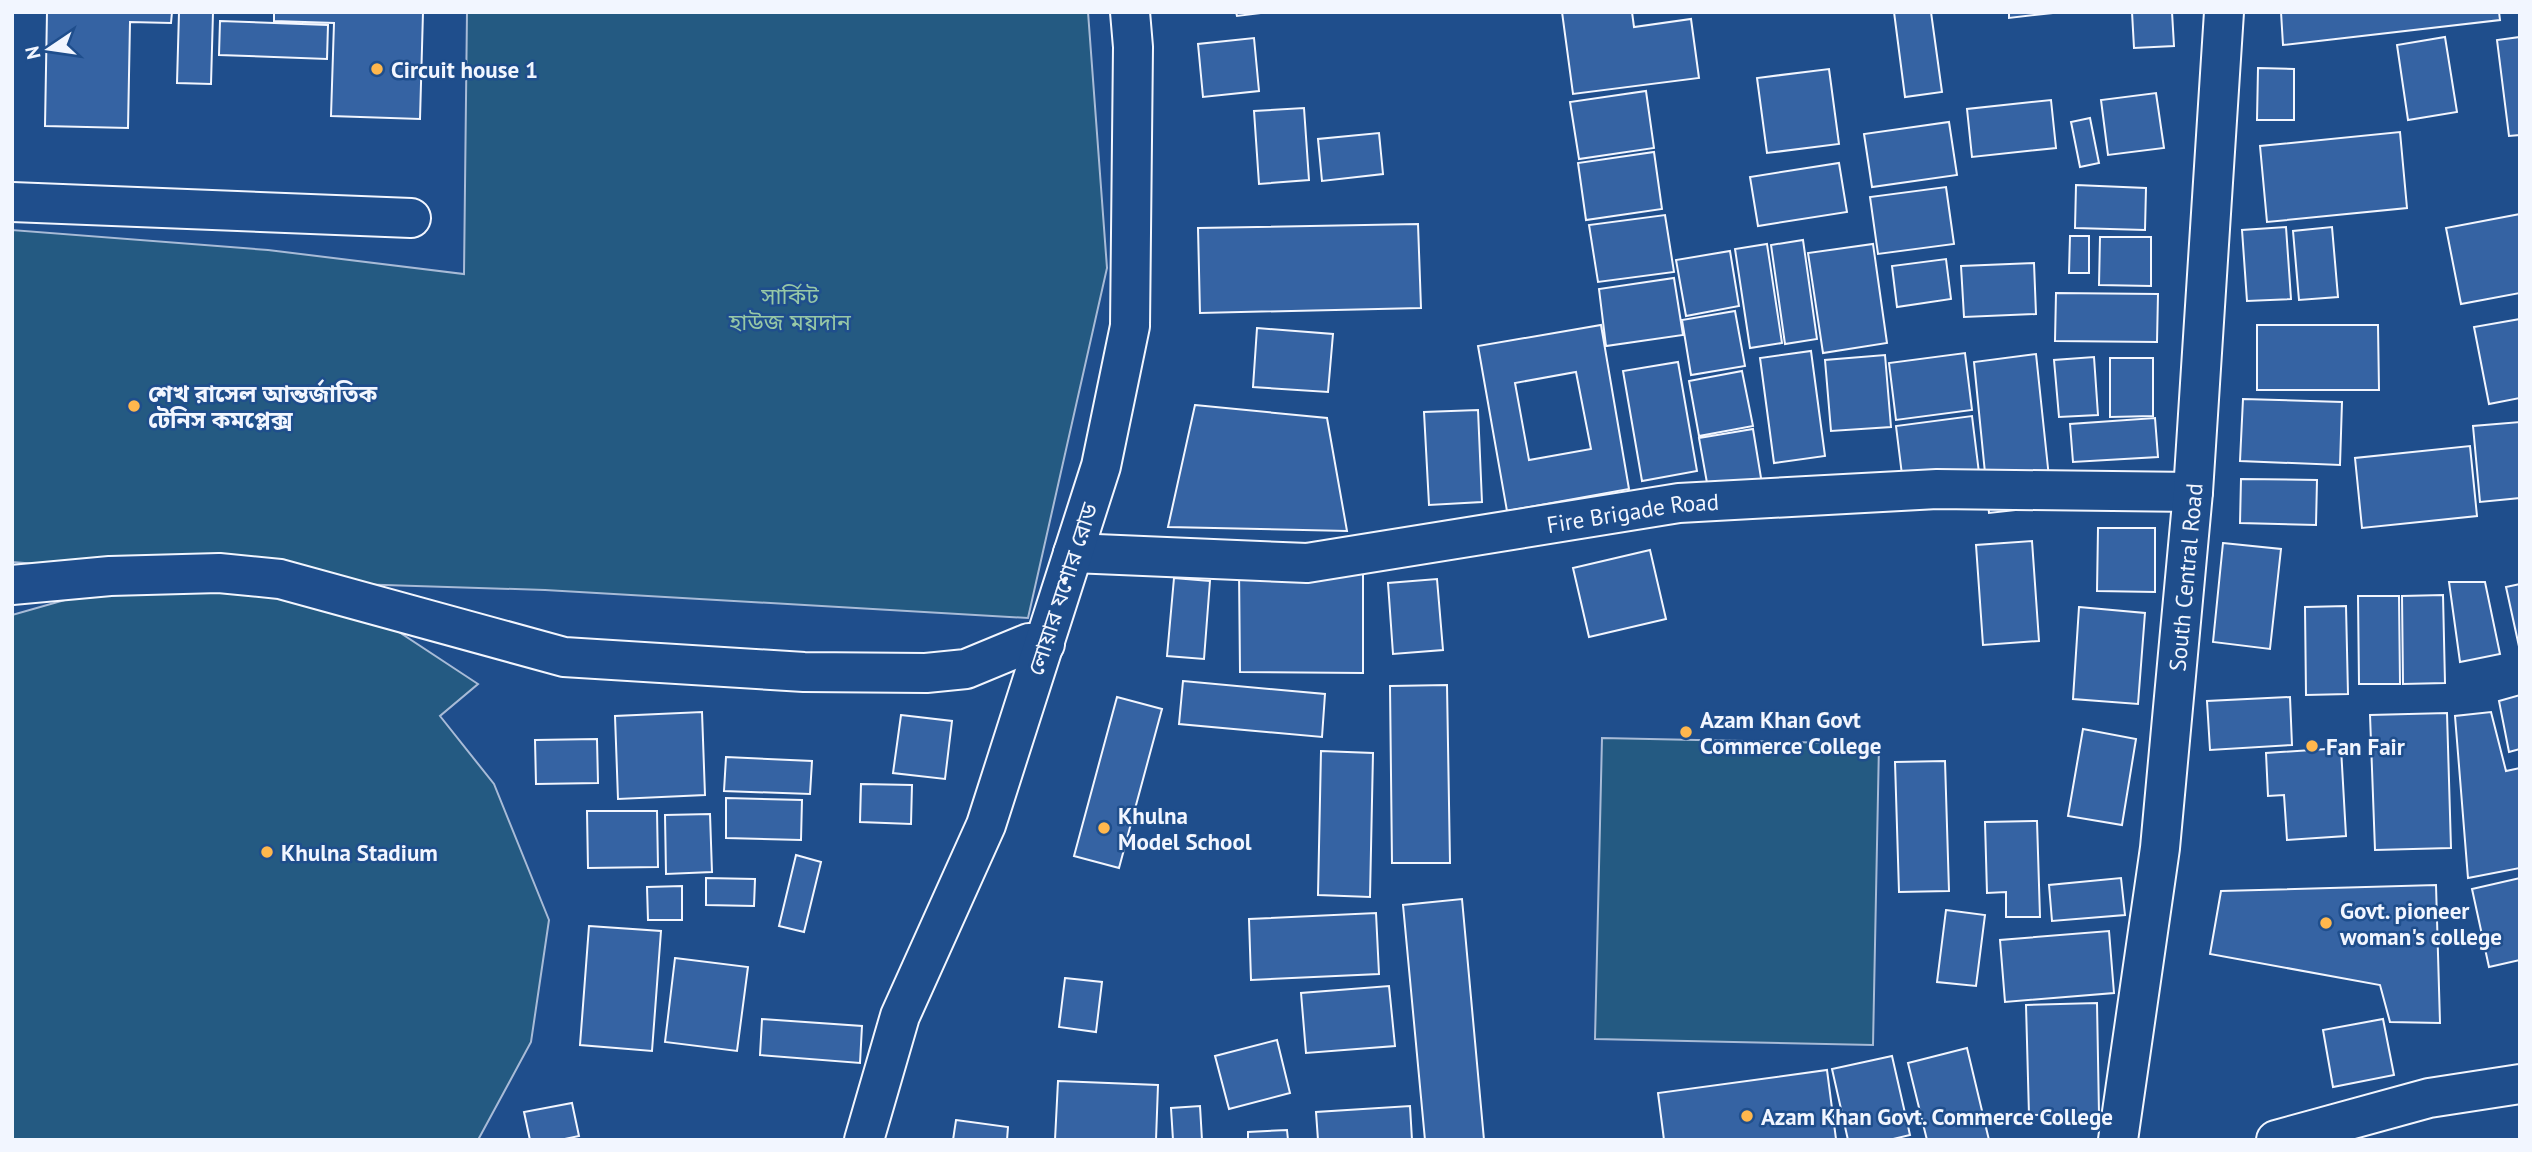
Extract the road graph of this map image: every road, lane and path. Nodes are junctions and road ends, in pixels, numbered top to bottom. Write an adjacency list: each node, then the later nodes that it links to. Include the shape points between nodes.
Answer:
1 (1130, 12): 6 (street, লোয়ার যশোর রোড, via 1130,326 1101,466)
2 (2224, 12): 5 (street, South Central Road)
3 (12, 202): 4 (street)
4 (411, 218)
5 (2193, 492): 6 (street, Fire Brigade Road, via 1937,489 1679,503 1307,563); 11 (street, South Central Road, via 2160,848)
6 (1073, 553): 8 (street, লোয়ার যশোর রোড)
7 (12, 585): 8 (street, via 219,572 280,579 564,656 804,672 966,669 1029,643)
8 (1045, 644): 10 (street, লোয়ার যশোর রোড, via 986,825 900,1016)
9 (2520, 1084): 12 (street, via 2430,1098)
10 (864, 1140)
11 (2118, 1140)
12 (2276, 1140)

